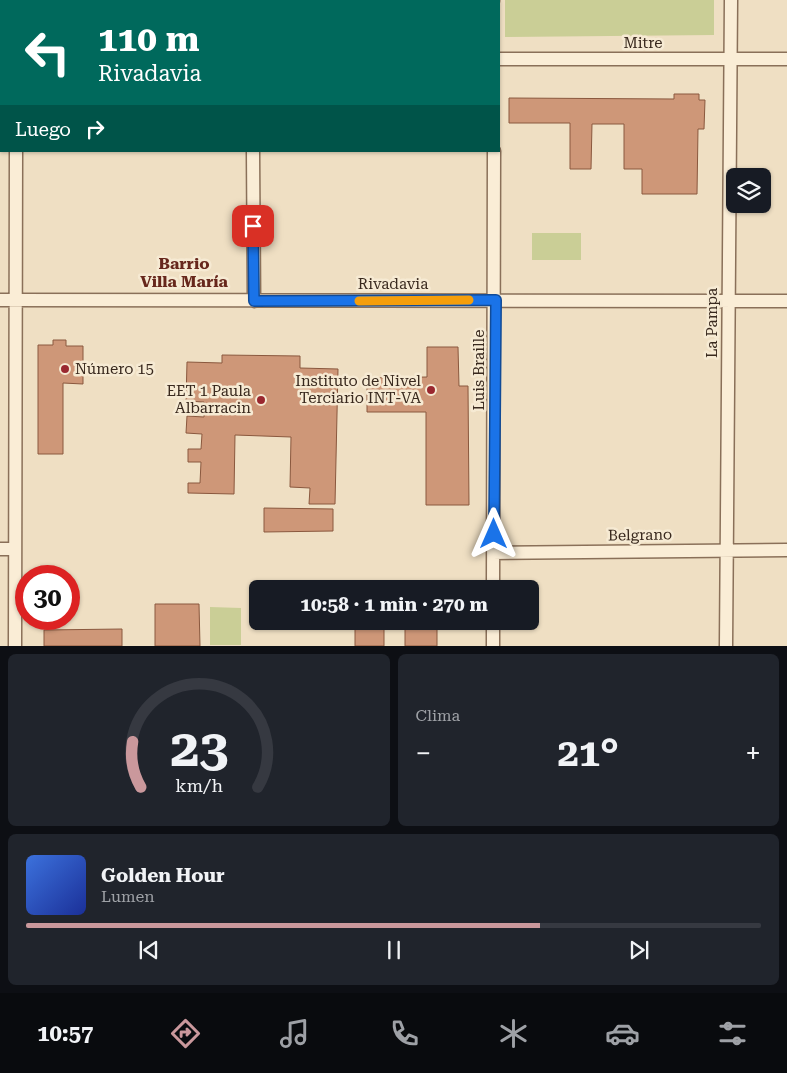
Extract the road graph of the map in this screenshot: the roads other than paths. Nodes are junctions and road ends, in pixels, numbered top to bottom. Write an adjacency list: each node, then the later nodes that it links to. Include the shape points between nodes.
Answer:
1 (731, 0): 4 (street, La Pampa)
2 (787, 58): 4 (street, Mitre)
3 (500, 59): 4 (street, Mitre)
4 (731, 59): 11 (street, La Pampa)
5 (16, 152): 9 (street)
6 (252, 152): 12 (street)
7 (494, 152): 10 (street, Luis Braille)
8 (0, 300): 9 (street, Rivadavia)
9 (16, 300): 12 (street, Rivadavia); 15 (street)
10 (496, 300): 11 (street, Rivadavia); 12 (street, Rivadavia); 18 (street, Luis Braille)
11 (728, 300): 13 (street, Rivadavia); 16 (street, La Pampa)
12 (254, 301)
13 (787, 301)
14 (0, 549): 15 (street)
15 (15, 549): 21 (street)
16 (726, 549): 17 (street, Belgrano); 18 (street, Belgrano); 23 (street, La Pampa)
17 (787, 550)
18 (494, 553): 19 (street, Luis Braille)
19 (493, 580)
20 (493, 630): 22 (street)
21 (15, 646)
22 (493, 646)
23 (726, 646)

